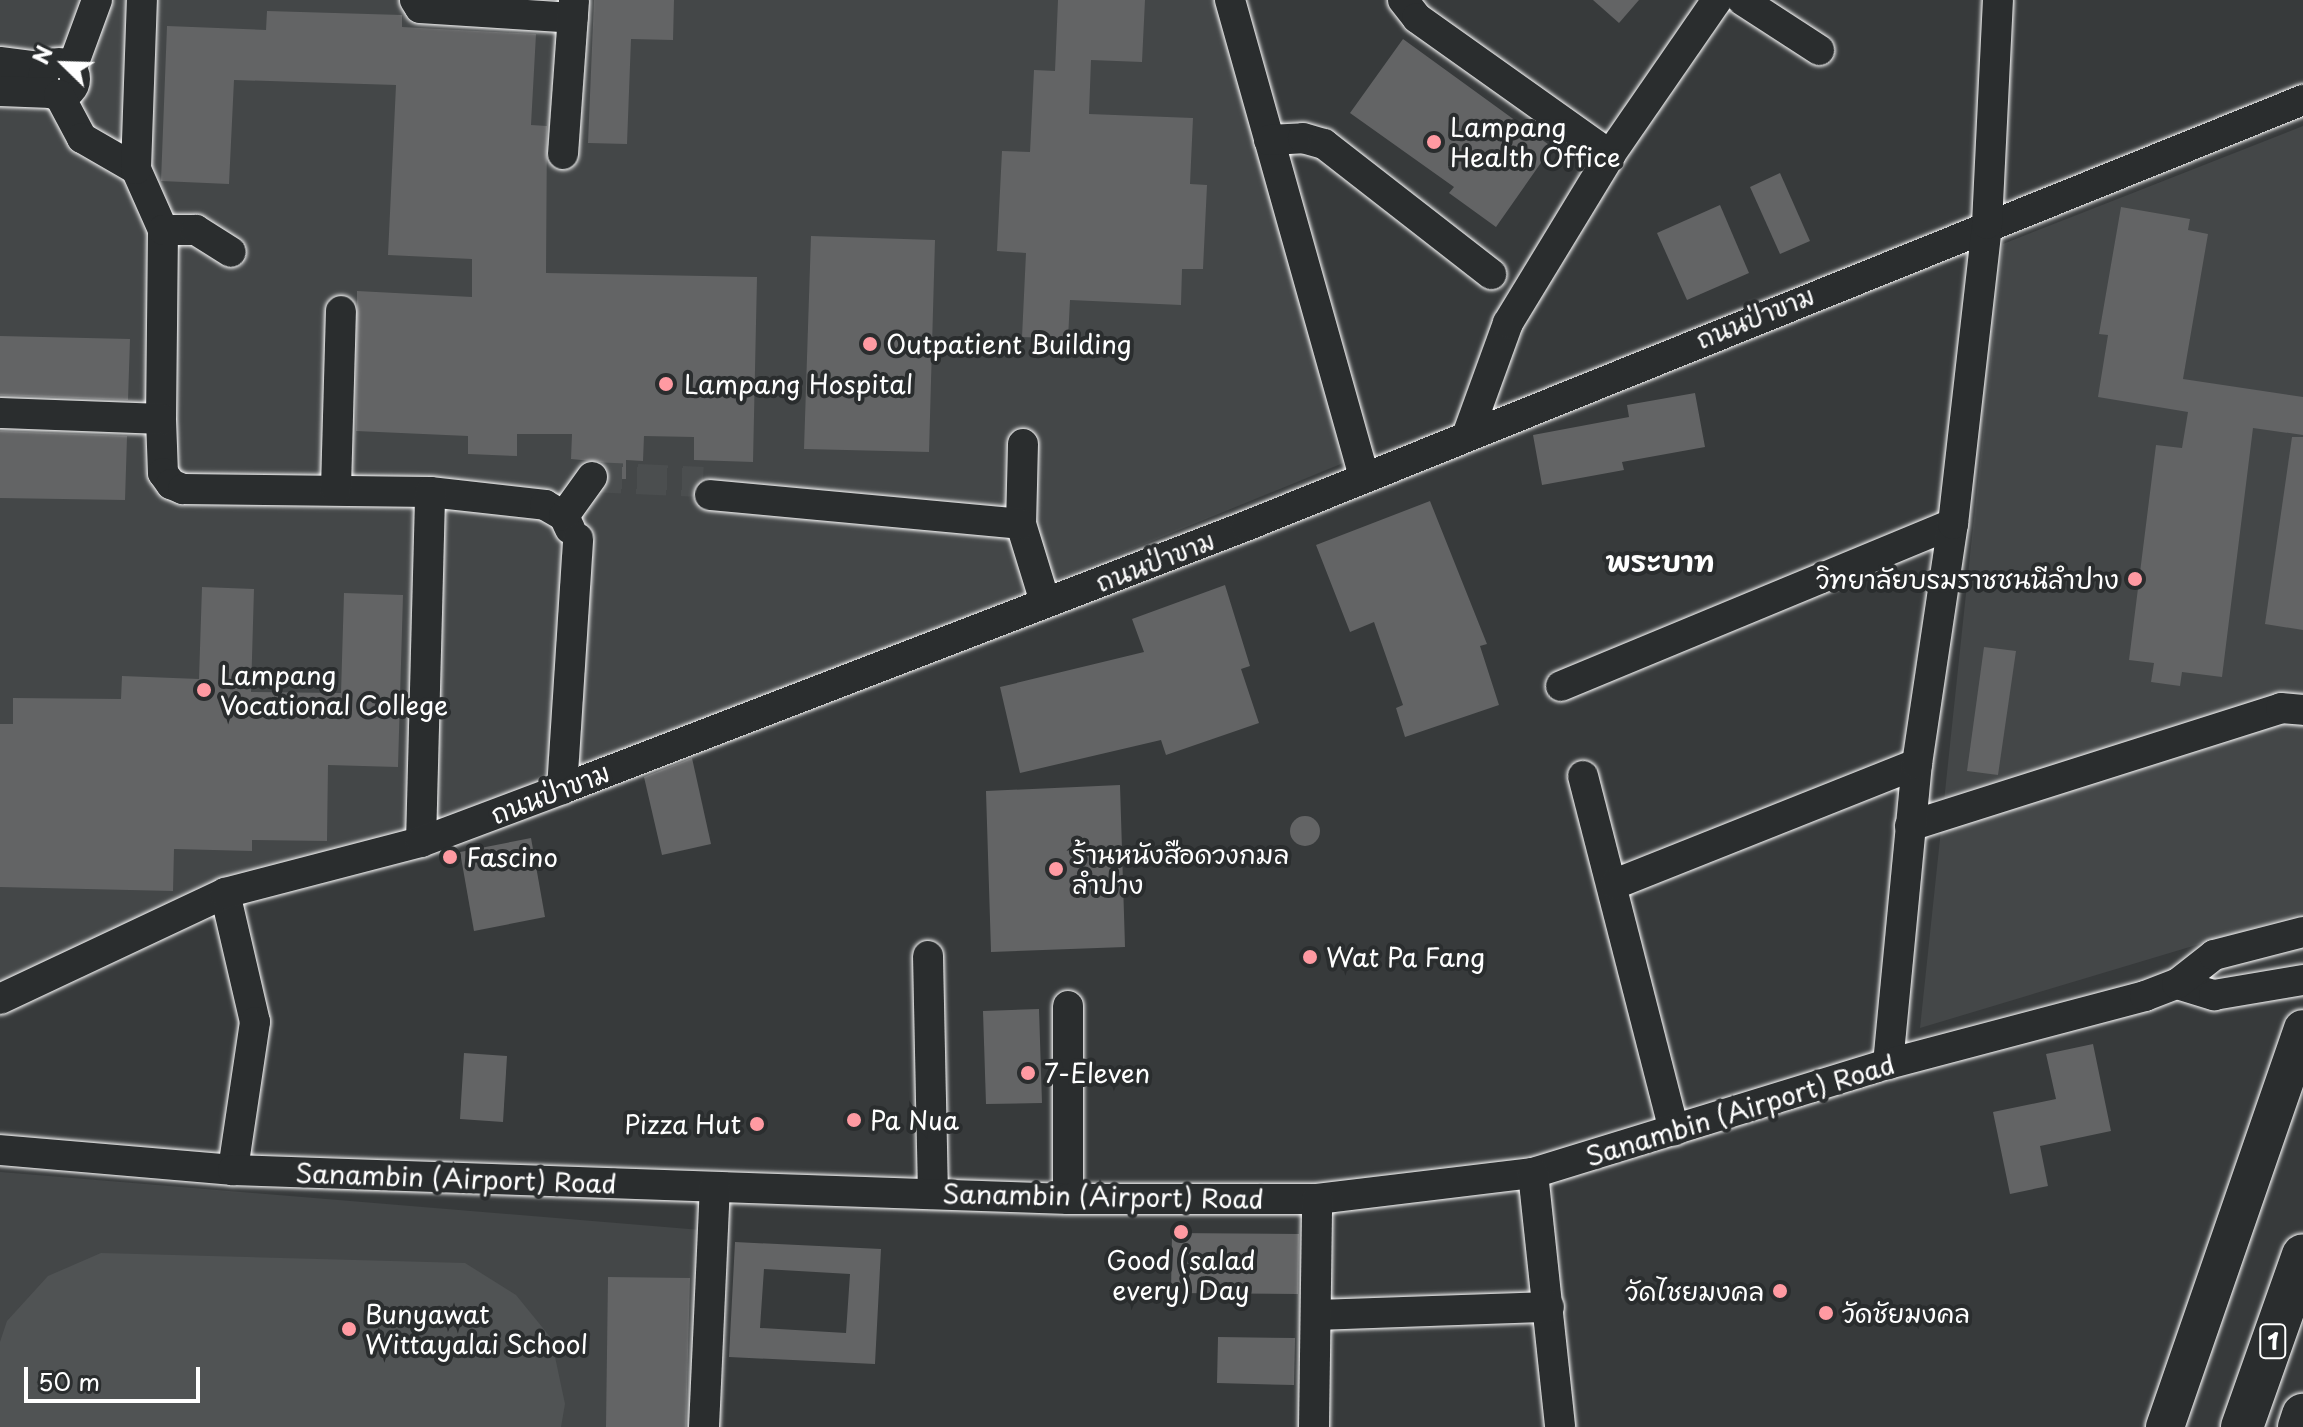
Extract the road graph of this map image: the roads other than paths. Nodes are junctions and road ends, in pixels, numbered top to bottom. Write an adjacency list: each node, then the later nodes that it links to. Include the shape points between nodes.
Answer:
1 (79, 0): 13 (street)
2 (97, 0): 13 (street)
3 (142, 0): 19 (street)
4 (415, 0): 10 (street, via 420,8)
5 (1230, 0): 16 (street)
6 (1403, 0): 18 (street, via 1417,18)
7 (1717, 0): 18 (street)
8 (1742, 0): 11 (street)
9 (1998, 0): 20 (street)
10 (574, 9): 17 (street)
11 (1819, 50)
12 (0, 62): 13 (street)
13 (60, 79): 14 (street); 19 (street, via 82,138)
14 (0, 91)
15 (2303, 100): 20 (street, ถนนป่าขาม)
16 (1269, 140): 23 (street, via 1303,138 1324,144); 29 (street)
17 (563, 154)
18 (1610, 155): 27 (street, via 1508,323)
19 (136, 169): 21 (street)
20 (1987, 224): 27 (street, ถนนป่าขาม); 35 (street)
21 (163, 230): 22 (street, via 196,230); 26 (street)
22 (231, 252)
23 (1491, 274)
24 (341, 311): 31 (street)
25 (0, 413): 26 (street)
26 (161, 419): 31 (street, via 163,473 183,489)
27 (1468, 433): 29 (street, ถนนป่าขาม)
28 (1023, 444): 34 (street)
29 (1364, 476): 37 (street, ถนนป่าขาม)
30 (592, 477): 36 (street)
31 (336, 488): 32 (street)
32 (430, 492): 36 (street, via 545,505); 44 (street)
33 (711, 496): 34 (street)
34 (1021, 524): 37 (street)
35 (1953, 524): 38 (street); 40 (street)
36 (571, 528): 42 (street)
37 (1045, 602): 42 (street, ถนนป่าขาม)
38 (1561, 686)
39 (2303, 710): 43 (street, via 2281,708)
40 (1917, 764): 43 (street); 45 (street)
41 (1583, 776): 45 (street)
42 (562, 789): 44 (street, ถนนป่าขาม)
43 (1910, 826): 54 (street)
44 (421, 842): 46 (street, ถนนป่าขาม)
45 (1615, 884): 55 (street, via 1632,976)
46 (225, 893): 51 (street, ถนนป่าขาม); 57 (street, via 255,1022)
47 (2303, 932): 50 (street, Sanambin (Airport) Road, via 2214,955)
48 (928, 956): 60 (street)
49 (2303, 980): 50 (street, via 2214,995)
50 (2177, 984): 54 (street, Sanambin (Airport) Road)
51 (0, 999)
52 (1068, 1006): 61 (street)
53 (2303, 1029): 70 (main road)
54 (1888, 1064): 55 (street, Sanambin (Airport) Road)
55 (1674, 1130): 58 (street, Sanambin (Airport) Road)
56 (0, 1150): 57 (street, Sanambin (Airport) Road)
57 (233, 1170): 59 (street, Sanambin (Airport) Road)
58 (1533, 1173): 62 (street, Sanambin (Airport) Road); 64 (street)
59 (715, 1187): 60 (street, Sanambin (Airport) Road); 67 (street)
60 (933, 1194): 61 (street, Sanambin (Airport) Road)
61 (1068, 1199): 62 (street, Sanambin (Airport) Road)
62 (1317, 1199): 65 (street)
63 (2303, 1255): 71 (highway, 1)
64 (1549, 1307): 65 (street); 69 (street)
65 (1317, 1315): 68 (street)
66 (2303, 1415): 72 (highway)
67 (704, 1427)
68 (1314, 1427)
69 (1560, 1427)
70 (2165, 1427)
71 (2242, 1427)
72 (2299, 1427)

